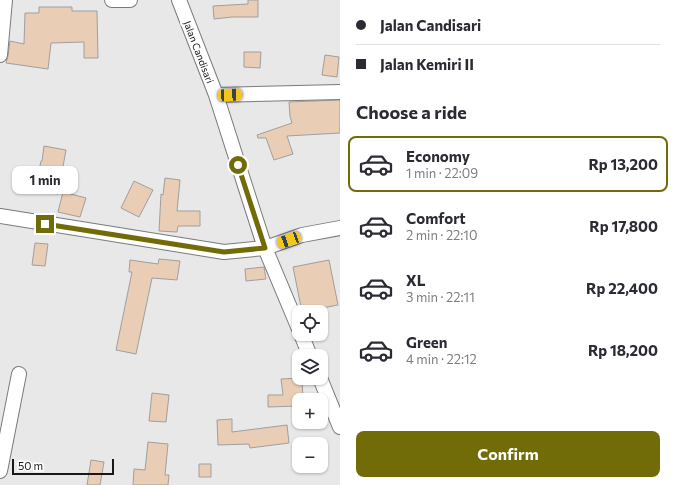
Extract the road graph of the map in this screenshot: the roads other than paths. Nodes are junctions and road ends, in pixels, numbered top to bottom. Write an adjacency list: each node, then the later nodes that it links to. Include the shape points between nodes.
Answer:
1 (5, 0): 5 (street)
2 (112, 0): 3 (street)
3 (130, 0)
4 (179, 0): 7 (street, Jalan Candisari)
5 (0, 55)
6 (340, 92): 7 (street)
7 (216, 95): 10 (street, Jalan Candisari)
8 (0, 216): 10 (street, via 224,252)
9 (340, 228): 10 (street, via 302,235)
10 (265, 248): 11 (street, Jalan Candisari)
11 (292, 312)
12 (19, 374): 16 (street)
13 (325, 385): 14 (street)
14 (334, 398): 15 (street)
15 (340, 427)
16 (0, 471)

